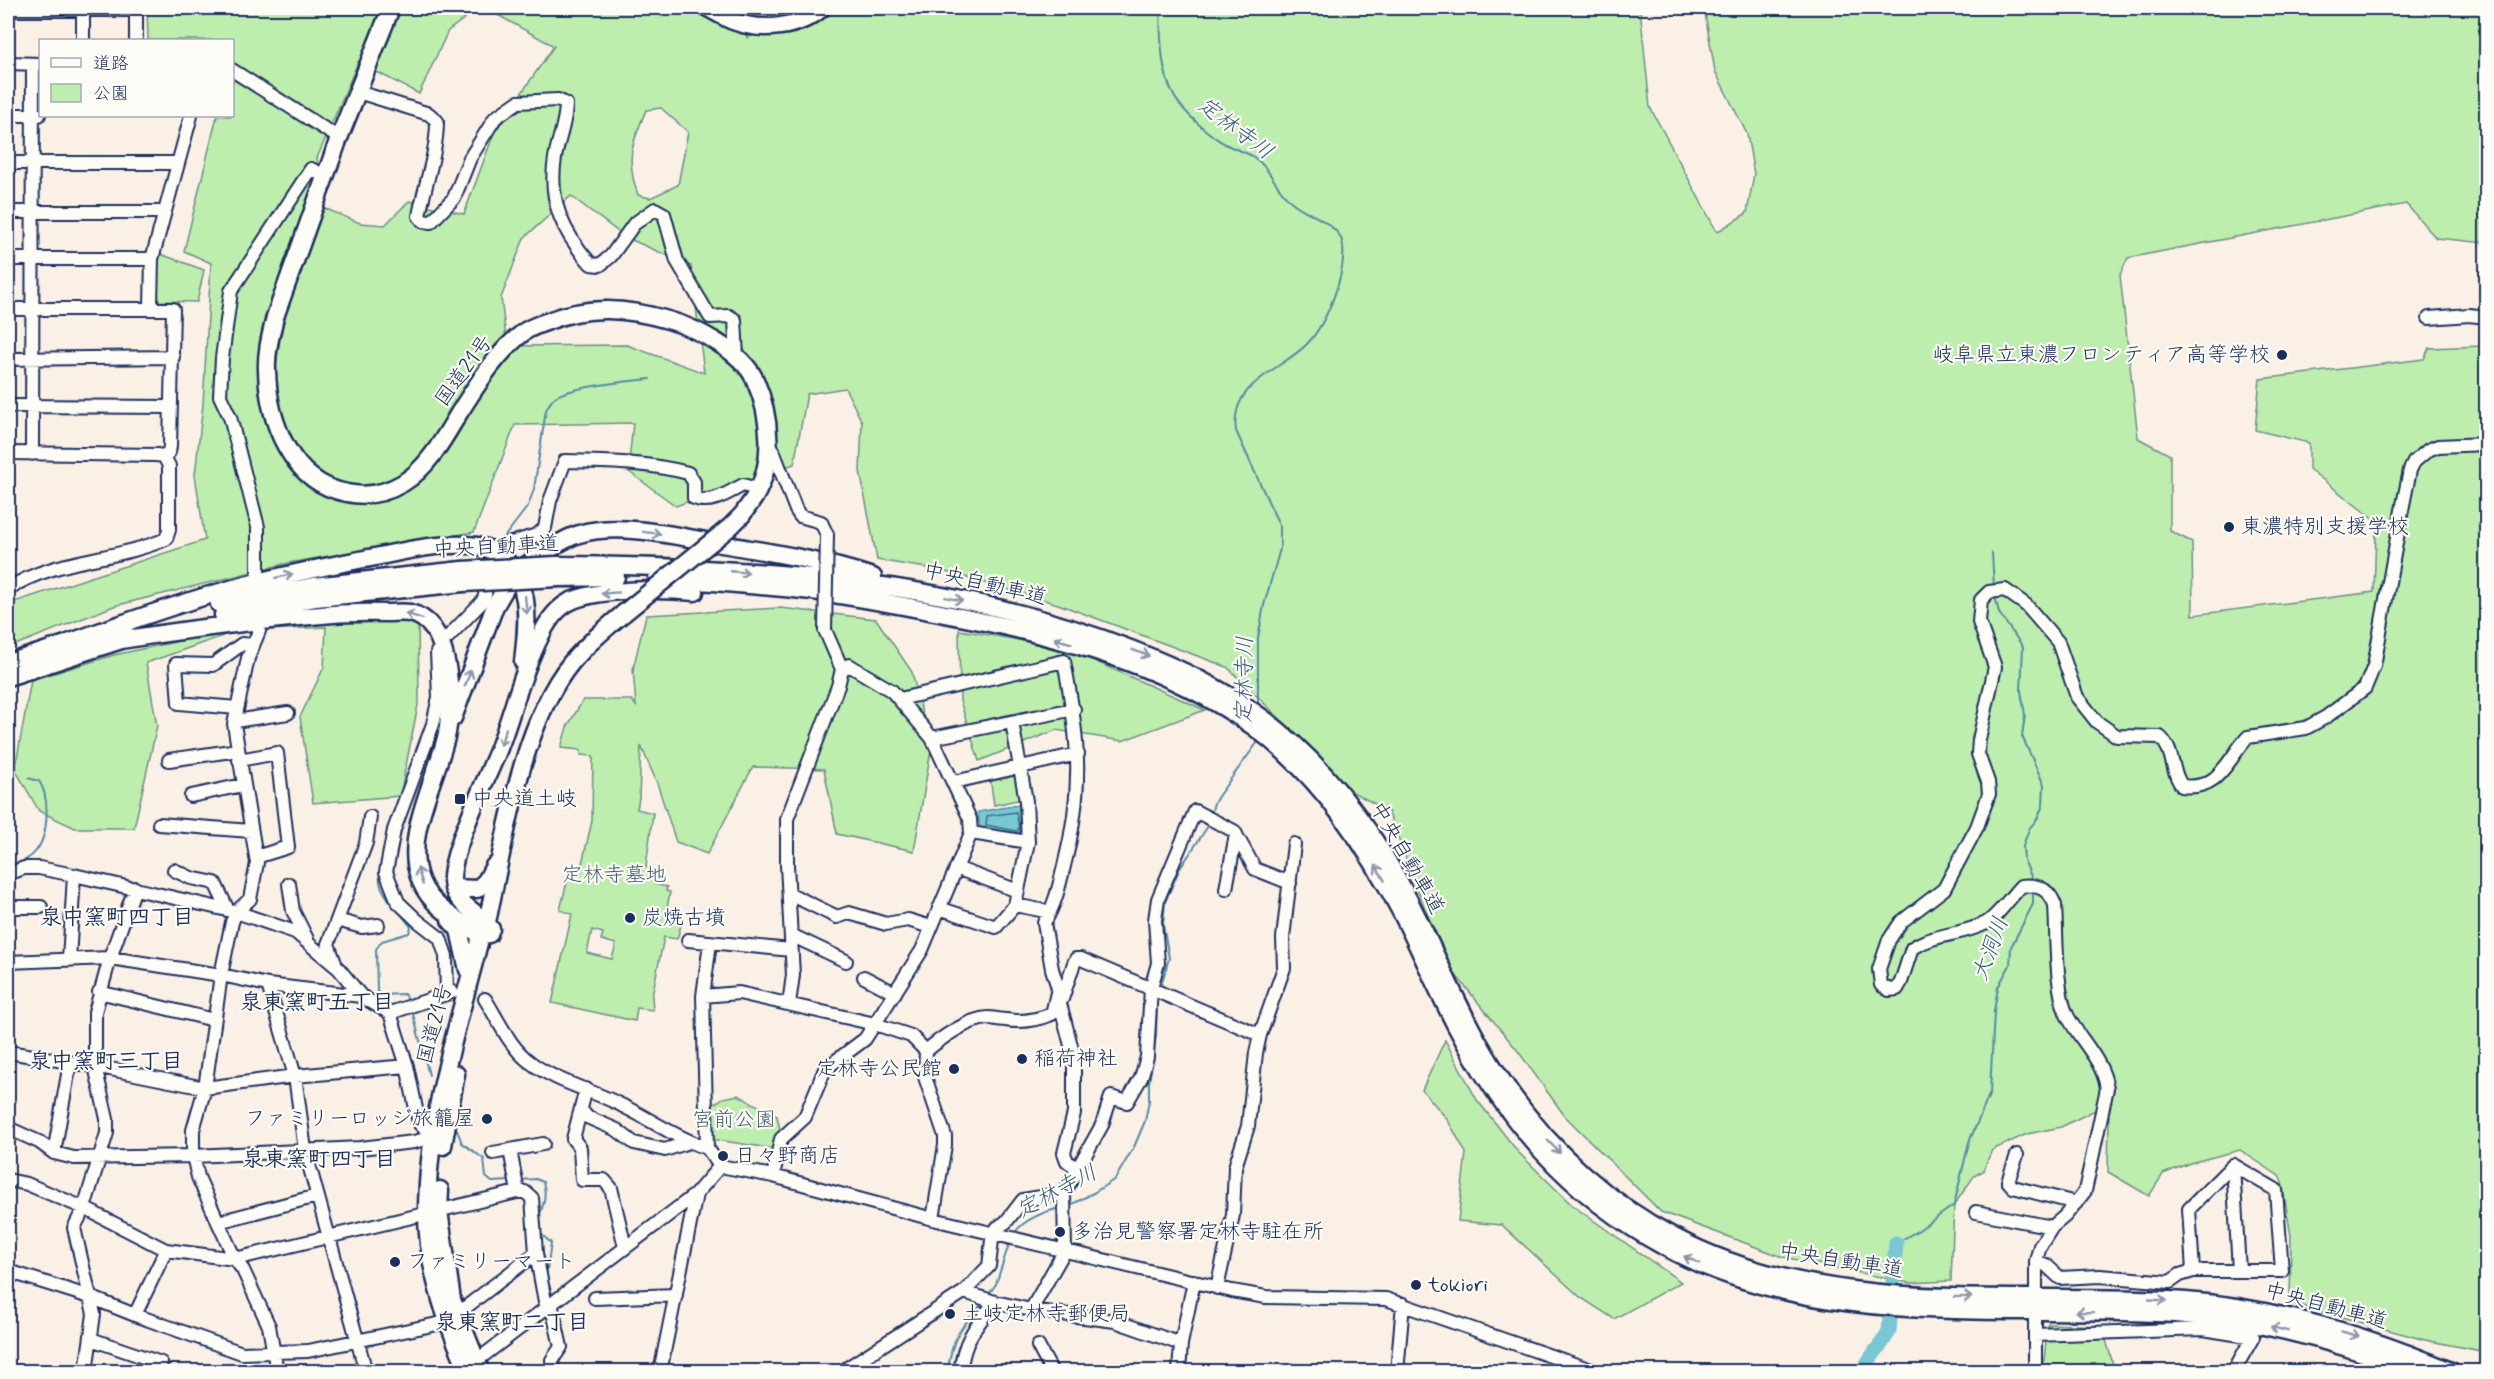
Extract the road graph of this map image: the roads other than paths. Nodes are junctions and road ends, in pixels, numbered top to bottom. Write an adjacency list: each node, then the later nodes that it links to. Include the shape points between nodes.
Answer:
1 (391, 8): 11 (highway, 国道21号)
2 (708, 8): 3 (highway, via 734,21 759,26 799,23)
3 (822, 8)
4 (83, 9): 5 (street); 6 (street); 7 (street, via 135,12)
5 (8, 10)
6 (83, 39)
7 (136, 39)
8 (8, 63): 9 (street)
9 (37, 64): 13 (street)
10 (234, 71): 15 (street)
11 (358, 92): 15 (highway, 国道21号); 32 (street, via 429,114 437,121 437,141 419,216 431,222 454,198 470,158 495,118 518,102 558,100 566,104 554,160 554,195 568,238 591,264 600,265 634,224 655,208 664,214 677,261 710,316 729,316 735,320)
12 (8, 115): 13 (street)
13 (37, 115): 18 (street)
14 (191, 117): 16 (street)
15 (339, 138): 19 (highway, 国道21号)
16 (178, 163): 18 (street); 22 (street)
17 (8, 164): 18 (street)
18 (32, 164): 21 (street)
19 (326, 176): 32 (highway, 国道21号, via 275,317 267,370 273,417 281,439 294,460 333,490 358,495 385,492 405,482 424,465 504,352 525,331 569,313 599,308 656,317 704,334); 47 (street, via 311,169 231,291 220,396 230,417 258,527)
20 (8, 212): 21 (street)
21 (32, 212): 22 (street); 24 (street)
22 (164, 212): 25 (street)
23 (8, 259): 24 (street)
24 (32, 259): 25 (street); 28 (street)
25 (152, 259): 26 (street)
26 (152, 308): 28 (street); 31 (street, via 173,309)
27 (8, 309): 28 (street)
28 (33, 310): 34 (street)
29 (2487, 317): 30 (street)
30 (2429, 318)
31 (173, 357): 34 (street); 37 (street)
32 (737, 357): 38 (highway, 国道21号, via 754,376 765,404)
33 (8, 359): 34 (street)
34 (32, 359): 36 (street)
35 (8, 406): 36 (street)
36 (32, 406): 37 (street); 41 (street)
37 (171, 407): 42 (street, via 169,452)
38 (767, 434): 43 (highway, 国道21号, via 768,463); 59 (street, bridge, via 796,510 800,516 820,522 827,535 825,630)
39 (2487, 444): 166 (street, via 2438,446 2414,462 2374,666 2365,688 2306,728 2248,737 2215,781 2200,786 2182,786 2176,778 2170,751 2160,737 2117,736 2097,722 2077,698 2058,642 2026,605 2005,590 1989,592 1982,600 1980,622 1995,667 1978,740 1989,794 1977,827 1944,889 1901,922 1888,940 1881,986 1897,989 1912,948 1984,924 2021,886 2042,887 2052,896 2064,1005 2099,1062 2107,1088 2089,1181)
40 (8, 453): 41 (street)
41 (32, 454): 42 (street)
42 (164, 456): 49 (street, via 169,466 166,539 47,571)
43 (756, 494): 44 (street, via 743,485 703,501 694,498 694,482 688,473 620,462 565,461 545,528 537,535); 62 (highway, 国道21号, bridge, via 730,527 590,641 569,665)
44 (505, 545)
45 (487, 563): 53 (street, via 482,602)
46 (557, 572): 48 (highway, 中央自動車道, bridge); 50 (highway, 中央自動車道, one-way to 50, via 619,565 721,570); 51 (highway, 中央自動車道, via 809,591)
47 (258, 573)
48 (463, 577): 54 (highway, 中央自動車道, via 228,614); 55 (highway, 中央自動車道, via 314,586 174,613)
49 (8, 589)
50 (913, 590): 63 (highway, 中央自動車道, one-way to 63, via 1060,625 1158,660); 70 (highway, one-way to 50, via 495,606 516,574 579,534 608,530 646,532 809,559)
51 (961, 617): 61 (highway, one-way to 61, via 695,592 604,592 568,602 551,618); 63 (highway, 中央自動車道, one-way to 51, via 1101,652)
52 (259, 631): 56 (street)
53 (447, 638)
54 (121, 640): 60 (highway, 中央自動車道); 70 (highway, one-way to 54, via 449,705 440,637 426,621 410,613 348,612)
55 (68, 643): 58 (highway, 中央自動車道); 61 (highway, one-way to 61, via 227,590 397,553 469,545 496,552 524,591 527,619)
56 (254, 645): 65 (street); 65 (street, via 242,644 213,665 176,664 179,703)
57 (437, 652): 132 (street, via 439,697 433,724 394,830 387,872 398,902 440,938 450,993)
58 (8, 663)
59 (842, 669): 64 (street, via 849,664); 98 (street, via 788,819)
60 (8, 677)
61 (522, 679): 95 (highway, one-way to 95, via 458,853)
62 (553, 693): 84 (highway, 国道21号, via 525,760); 109 (highway, 国道21号)
63 (1217, 697): 191 (highway, 中央自動車道, via 1261,717 1292,752 1344,799 1376,841 1478,1041 1510,1094 1579,1171 1619,1203 1675,1238 1741,1265 1809,1290)
64 (900, 699): 66 (street, via 1064,661); 71 (street)
65 (237, 708): 68 (street)
66 (1074, 709): 69 (street); 72 (street)
67 (288, 713): 68 (street)
68 (234, 721): 73 (street)
69 (1012, 722): 71 (street); 75 (street)
70 (447, 733): 103 (highway, one-way to 70, via 420,882 415,851)
71 (932, 738): 76 (street)
72 (1078, 754): 75 (street); 105 (street, via 1079,785 1072,836)
73 (238, 755): 74 (street); 77 (street); 87 (street, via 277,753 288,847)
74 (169, 760)
75 (1021, 768): 76 (street); 85 (street)
76 (954, 782): 82 (street, via 970,819)
77 (243, 785): 78 (street); 81 (street)
78 (191, 796)
79 (370, 818): 106 (street, via 366,843)
80 (159, 824): 81 (street)
81 (251, 831): 87 (street)
82 (971, 833): 85 (street); 88 (street)
83 (1236, 834): 92 (street, via 1255,869); 96 (street); 124 (street, via 1195,811 1158,899 1158,963)
84 (504, 842): 95 (highway, via 486,881 477,889); 109 (highway, 国道21号)
85 (1028, 842): 97 (street)
86 (1294, 843): 92 (street)
87 (256, 857): 104 (street, via 250,899)
88 (956, 868): 97 (street); 102 (street)
89 (174, 870): 104 (street, via 215,883)
90 (8, 874): 91 (street, via 39,868)
91 (74, 875): 94 (street); 116 (street)
92 (1290, 883): 135 (street, via 1283,938 1284,968)
93 (289, 884): 112 (street, via 293,911)
94 (135, 888): 104 (street); 115 (street)
95 (453, 888): 109 (highway)
96 (1226, 889)
97 (1018, 891): 99 (street)
98 (789, 894): 108 (street, via 837,917 849,913 886,924 908,920); 110 (street)
99 (1015, 905): 102 (street, via 996,927); 105 (street)
100 (8, 907): 101 (street)
101 (41, 907)
102 (939, 908): 108 (street)
103 (441, 909): 109 (highway); 122 (highway, via 459,930)
104 (232, 911): 112 (street, via 295,932); 120 (street)
105 (1050, 912): 130 (street, via 1044,922)
106 (337, 920): 107 (street, via 362,927); 119 (street, via 328,944)
107 (378, 925)
108 (931, 927): 126 (street, via 922,950)
109 (487, 930): 122 (highway, 国道21号); 168 (highway, 国道21号, via 462,1040)
110 (791, 935): 114 (street); 117 (street)
111 (688, 940): 113 (street)
112 (308, 941): 119 (street)
113 (710, 943): 114 (street); 128 (street)
114 (791, 950): 131 (street)
115 (110, 958): 116 (street); 120 (street); 125 (street)
116 (69, 960): 118 (street)
117 (846, 961)
118 (8, 962)
119 (336, 967): 127 (street)
120 (221, 975): 123 (street); 133 (street)
121 (864, 977): 126 (street)
122 (470, 980): 146 (highway, 国道21号, via 454,1032)
123 (268, 985): 127 (street); 141 (street)
124 (1151, 988): 130 (street, via 1088,960 1076,959); 135 (street); 159 (street, via 1148,1057 1141,1078 1127,1102 1111,1097 1102,1125)
125 (99, 992): 133 (street); 139 (street)
126 (895, 993): 134 (street)
127 (361, 996): 132 (street)
128 (703, 996): 131 (street, via 739,993); 149 (street)
129 (485, 999): 143 (street, via 528,1061)
130 (1058, 1003): 136 (street, via 1052,1014 1037,1020 979,1019); 159 (street, via 1074,1058 1074,1113 1064,1153 1067,1161)
131 (789, 1004): 134 (street)
132 (390, 1012): 140 (street)
133 (214, 1020): 142 (street)
134 (875, 1023): 136 (street, via 911,1036); 160 (street, via 865,1039 825,1069 805,1118 781,1139)
135 (1260, 1035): 185 (street, via 1248,1126 1236,1167 1233,1215)
136 (926, 1051): 170 (street, via 925,1077 945,1136)
137 (8, 1052): 138 (street)
138 (70, 1063): 139 (street); 153 (street)
139 (95, 1066): 142 (street); 156 (street, via 107,1119)
140 (407, 1066): 141 (street); 146 (street, via 419,1124)
141 (295, 1076): 142 (street); 150 (street)
142 (205, 1088): 155 (street, via 193,1130)
143 (586, 1089): 144 (street); 147 (street)
144 (582, 1111): 147 (street, via 634,1143 665,1150); 175 (street, via 573,1139 580,1148 582,1180 604,1180 611,1188)
145 (8, 1128): 153 (street, via 39,1142)
146 (433, 1137): 150 (street, via 360,1148); 168 (highway, 国道21号)
147 (689, 1142): 149 (street)
148 (543, 1144): 151 (street)
149 (707, 1148): 157 (street)
150 (305, 1150): 155 (street); 165 (street)
151 (510, 1150): 152 (street); 162 (street)
152 (493, 1153)
153 (54, 1154): 156 (street)
154 (2017, 1155): 166 (street, via 2008,1180 2013,1187)
155 (193, 1156): 156 (street); 171 (street, via 198,1178)
156 (100, 1158): 167 (street)
157 (720, 1166): 160 (street); 164 (street)
158 (2233, 1166): 182 (street, via 2189,1209); 183 (street); 183 (street, via 2276,1190 2282,1271)
159 (1078, 1169): 163 (street)
160 (773, 1176): 170 (street)
161 (8, 1180): 167 (street)
162 (516, 1184): 168 (street); 178 (street, via 532,1198)
163 (1064, 1193): 173 (street, via 1023,1200); 177 (street)
164 (696, 1194): 175 (street); 188 (street)
165 (317, 1196): 171 (street); 174 (street)
166 (2076, 1203): 172 (street)
167 (84, 1208): 176 (street); 189 (street, via 74,1228)
168 (433, 1212): 174 (street); 197 (highway, 国道21号, via 431,1256)
169 (1976, 1212): 172 (street)
170 (933, 1219): 173 (street)
171 (218, 1222): 179 (street)
172 (2052, 1227): 180 (street)
173 (995, 1234): 177 (street); 187 (street, via 989,1266)
174 (328, 1238): 179 (street); 201 (street)
175 (625, 1247): 194 (street)
176 (166, 1250): 179 (street); 196 (street)
177 (1065, 1250): 184 (street); 195 (street)
178 (536, 1253): 194 (street); 197 (street)
179 (235, 1259): 204 (street, via 264,1315)
180 (2036, 1261): 182 (street, via 2060,1278 2100,1276 2170,1282); 186 (street)
181 (8, 1271): 189 (street)
182 (2193, 1271): 183 (street)
183 (2239, 1271)
184 (1194, 1281): 185 (street); 202 (street)
185 (1217, 1288): 193 (street, via 1266,1297 1386,1299)
186 (2036, 1289)
187 (964, 1292): 192 (street); 212 (street)
188 (676, 1295): 190 (street); 211 (street)
189 (90, 1297): 196 (street); 200 (street, via 94,1314)
190 (595, 1298)
191 (1904, 1301): 220 (highway, 中央自動車道, one-way to 191, via 2316,1338 2223,1319 2119,1312 1982,1311); 221 (highway, 中央自動車道, one-way to 221, via 2110,1297 2233,1306 2320,1325)
192 (995, 1302): 195 (street); 213 (street, via 965,1344)
193 (1403, 1304): 216 (street); 217 (street)
194 (548, 1305): 206 (street); 210 (street, via 561,1347 552,1360)
195 (1031, 1310): 202 (street, via 1115,1321)
196 (135, 1315): 204 (street, via 242,1353)
197 (452, 1318): 201 (street); 206 (highway, 国道21号)
198 (2036, 1319): 199 (street)
199 (2035, 1335): 218 (street); 219 (street, via 2203,1329 2253,1337)
200 (91, 1339): 205 (street); 207 (street)
201 (357, 1341): 204 (street, via 308,1351); 209 (street)
202 (1181, 1344): 215 (street)
203 (1038, 1346): 214 (street)
204 (274, 1352): 208 (street)
205 (161, 1363)
206 (471, 1369)
207 (86, 1371)
208 (278, 1371)
209 (366, 1371)
210 (553, 1371)
211 (660, 1371)
212 (841, 1371)
213 (960, 1371)
214 (1052, 1371)
215 (1179, 1371)
216 (1397, 1371)
217 (1597, 1371)
218 (2035, 1371)
219 (2233, 1371)
220 (2415, 1371)
221 (2453, 1371)

